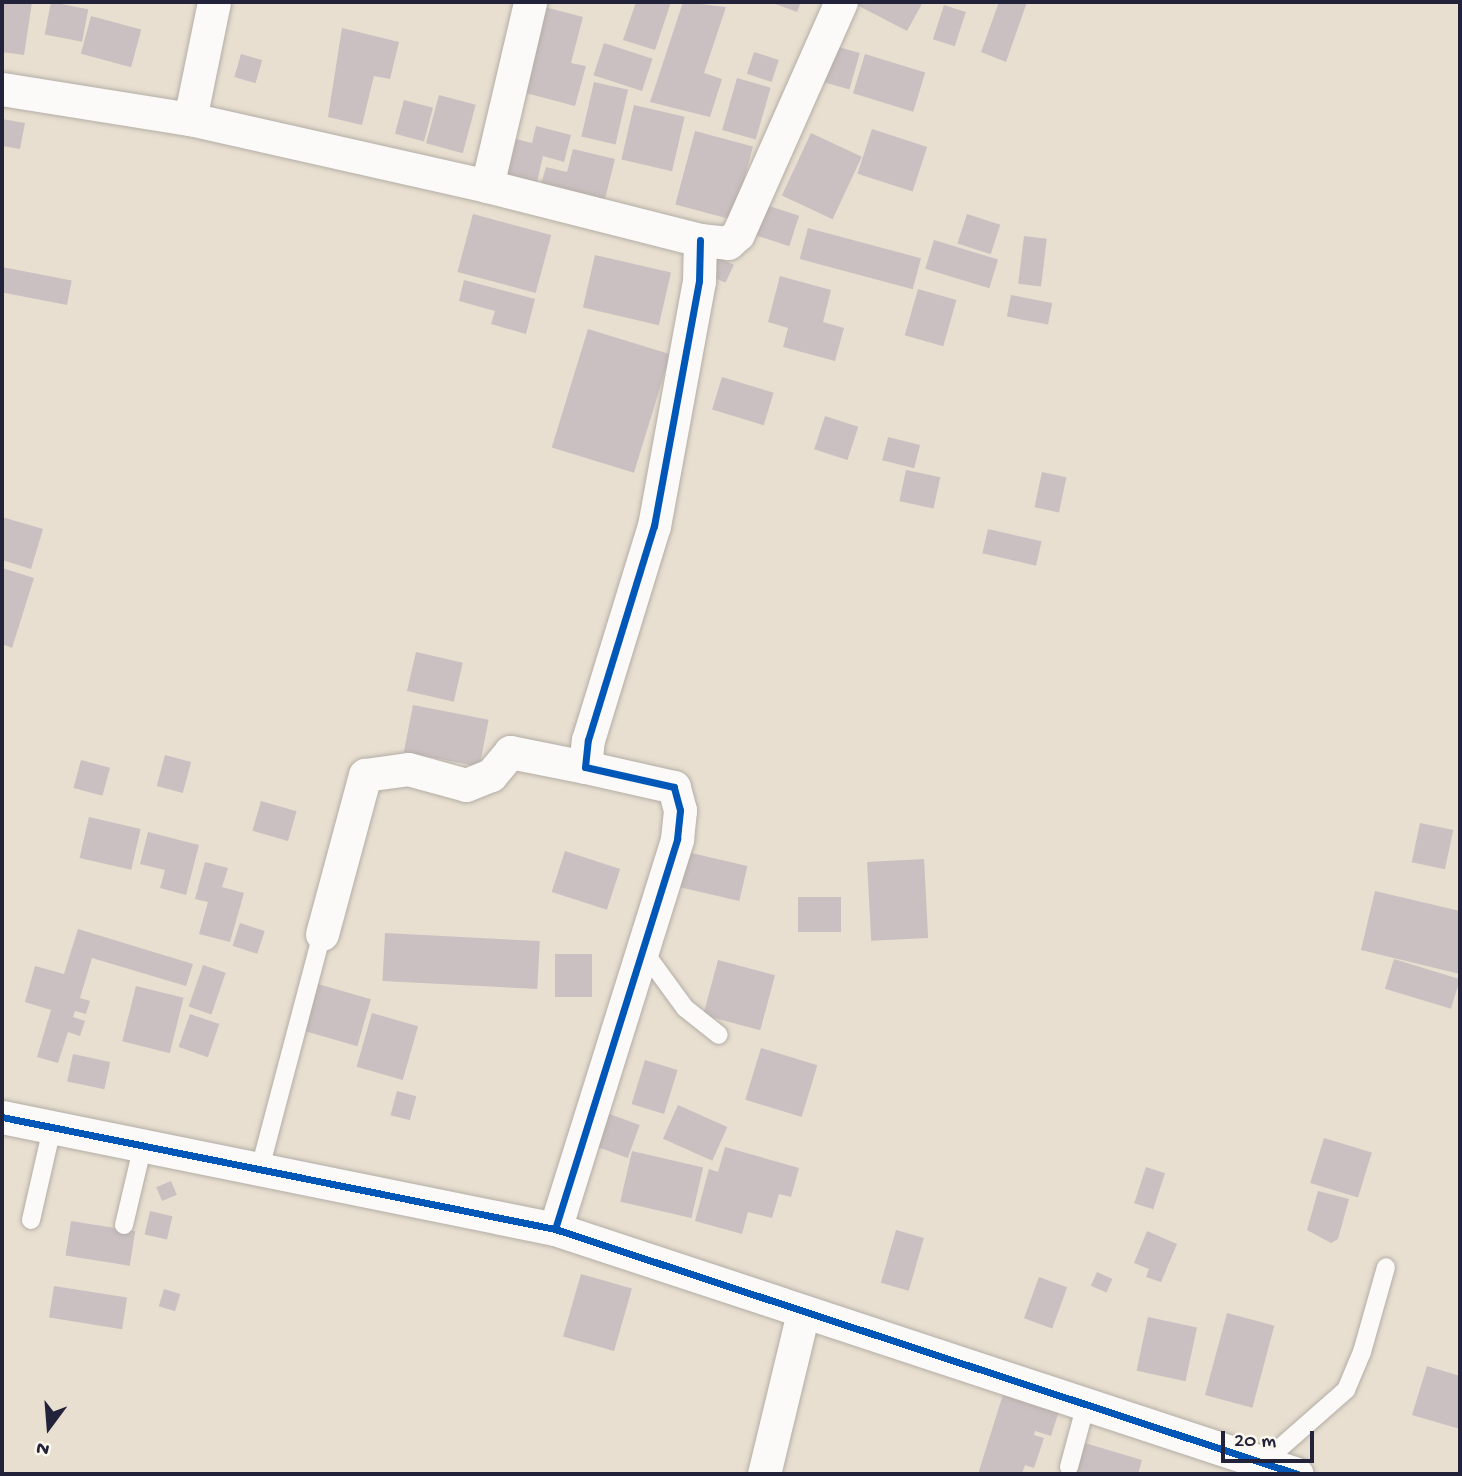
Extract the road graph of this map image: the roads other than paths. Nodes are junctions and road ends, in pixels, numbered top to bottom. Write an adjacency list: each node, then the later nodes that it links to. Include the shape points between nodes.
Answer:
1 (214, 2): 5 (street)
2 (530, 2): 6 (street)
3 (841, 2): 7 (street, via 738,234 728,243)
4 (2, 89): 5 (street)
5 (190, 119): 6 (street)
6 (487, 186): 7 (street)
7 (700, 240): 8 (street, via 699,281 653,526 588,740)
8 (585, 767): 9 (street, via 510,752 491,775 466,785 408,769 365,775); 10 (street, via 674,788 680,810 677,839)
9 (322, 934): 15 (lane)
10 (642, 949): 11 (lane, via 685,1008); 18 (street)
11 (719, 1035)
12 (2, 1117): 13 (street)
13 (52, 1128): 14 (street); 16 (lane)
14 (142, 1149): 15 (street); 17 (lane)
15 (259, 1172): 18 (street)
16 (31, 1220)
17 (124, 1225)
18 (555, 1229): 20 (street)
19 (1386, 1267): 22 (lane, via 1346,1390)
20 (803, 1313): 21 (street); 24 (street)
21 (1086, 1404): 22 (street); 23 (lane)
22 (1264, 1462): 25 (street)
23 (1069, 1466)
24 (764, 1474)
25 (1297, 1474)

